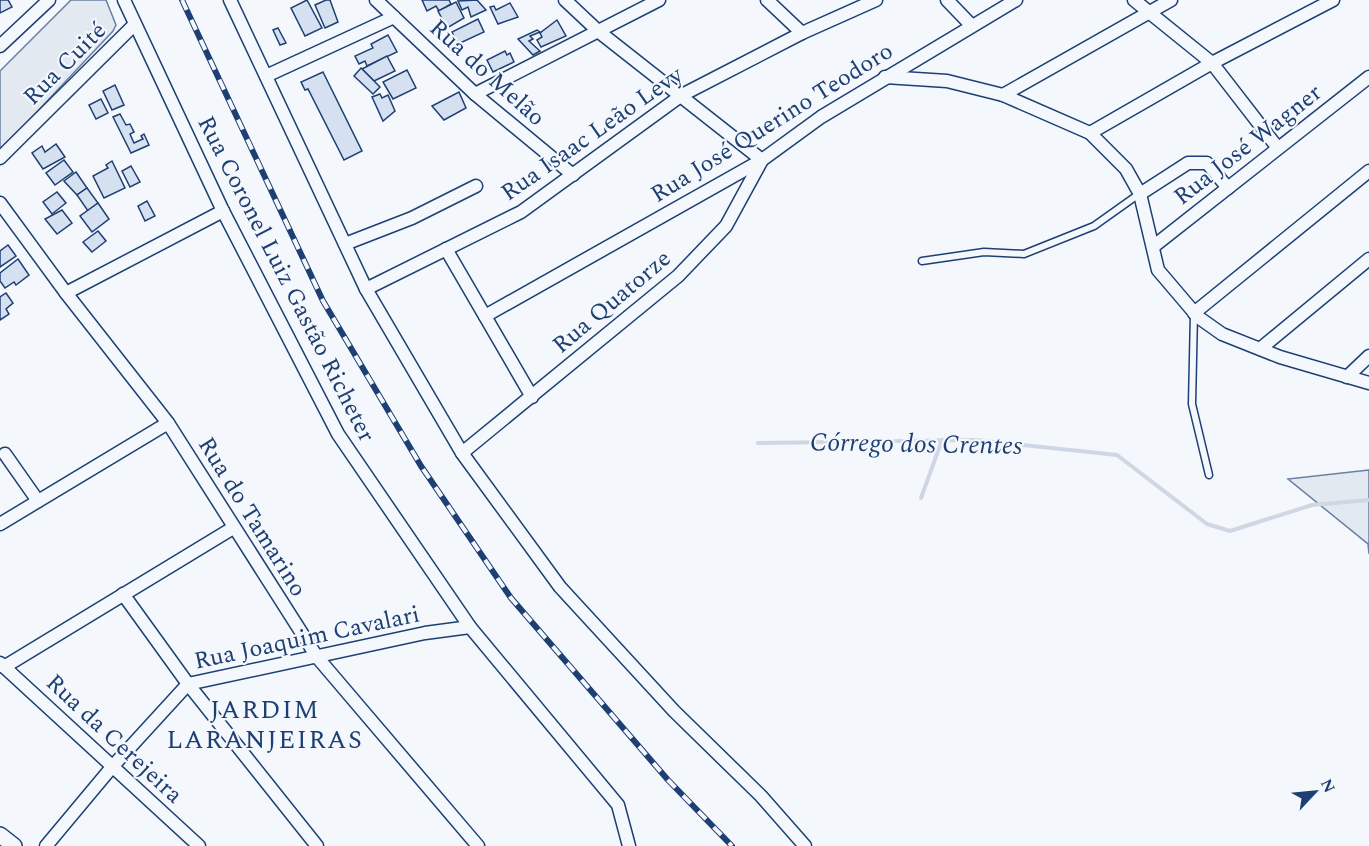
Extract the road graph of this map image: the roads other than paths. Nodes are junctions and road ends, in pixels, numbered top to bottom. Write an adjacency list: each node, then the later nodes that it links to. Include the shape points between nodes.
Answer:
1 (49, 0): 20 (street)
2 (124, 0): 16 (street, Rua Coronel Luiz Gastão Richeter)
3 (230, 0): 22 (street)
4 (376, 0): 15 (street, Rua do Melão)
5 (565, 0): 18 (street)
6 (659, 0): 18 (street)
7 (767, 0): 19 (street)
8 (876, 0): 19 (street, Rua Isaac Leão Levy)
9 (946, 0): 17 (street)
10 (1016, 0): 17 (street, Rua José Querino Teodoro)
11 (1134, 0): 14 (street)
12 (1171, 0): 14 (street)
13 (1334, 0): 21 (street)
14 (1150, 12): 21 (street); 27 (street)
15 (394, 17): 22 (street); 25 (street, Rua do Melão)
16 (134, 25): 30 (street, Rua Cuité); 38 (street, Rua Coronel Luiz Gastão Richeter)
17 (971, 25): 23 (street, Rua José Querino Teodoro)
18 (598, 31): 25 (street); 26 (street)
19 (802, 33): 26 (street, Rua Isaac Leão Levy)
20 (0, 46)
21 (1212, 63): 28 (street); 29 (street)
22 (266, 76): 39 (street)
23 (885, 77): 27 (street, via 947,81); 31 (street, Rua José Querino Teodoro)
24 (1369, 77): 29 (street, Rua José Wagner)
25 (475, 94): 33 (street, Rua do Melão)
26 (682, 94): 31 (street); 33 (street, Rua Isaac Leão Levy)
27 (1003, 95): 28 (street)
28 (1090, 134): 36 (street, via 1126,169)
29 (1277, 147): 35 (street, Rua José Wagner)
30 (0, 158)
31 (762, 160): 47 (street, Rua José Querino Teodoro); 52 (street, Rua Quatorze, via 726,226 678,276)
32 (1369, 171): 46 (street)
33 (573, 175): 41 (street, Rua Isaac Leão Levy, via 521,212)
34 (476, 186): 39 (street, via 412,218)
35 (1228, 188): 36 (street, via 1207,163 1188,163); 40 (street, Rua José Wagner)
36 (1140, 194): 40 (street); 43 (lane, via 1094,226 1024,254 984,252)
37 (0, 202): 45 (street, Rua do Tamarino)
38 (223, 211): 45 (street); 61 (street, Rua Coronel Luiz Gastão Richeter, via 338,434)
39 (345, 244): 44 (street)
40 (1154, 246): 46 (street, via 1158,270)
41 (446, 249): 44 (street, Rua Isaac Leão Levy); 47 (street)
42 (1369, 259): 48 (street)
43 (922, 261)
44 (366, 289): 54 (street)
45 (66, 293): 53 (street, Rua do Tamarino)
46 (1194, 313): 48 (street, via 1222,334); 56 (lane, via 1192,404)
47 (485, 316): 52 (street)
48 (1260, 349): 50 (street)
49 (1369, 356): 50 (street)
50 (1347, 377): 51 (street)
51 (1369, 383)
52 (532, 397): 54 (street, Rua Quatorze)
53 (168, 423): 57 (street); 59 (street, Rua do Tamarino)
54 (462, 453): 73 (street, via 560,587)
55 (5, 454): 57 (street)
56 (1209, 475)
57 (38, 501): 58 (street)
58 (0, 524)
59 (233, 528): 60 (street); 62 (street, Rua do Tamarino)
60 (123, 594): 63 (street); 64 (street)
61 (470, 627): 62 (street, Rua Joaquim Cavalari); 72 (street, Rua Coronel Luiz Gastão Richeter, via 618,805)
62 (317, 657): 64 (street, Rua Joaquim Cavalari); 71 (street, Rua do Tamarino)
63 (2, 665): 65 (street, Rua da Cerejeira)
64 (188, 684): 65 (street, Rua Joaquim Cavalari); 70 (street)
65 (112, 767): 68 (street, Rua Joaquim Cavalari); 69 (street, Rua da Cerejeira)
66 (0, 835): 67 (street)
67 (14, 846)
68 (46, 846)
69 (199, 846)
70 (317, 846)
71 (478, 846)
72 (629, 846)
73 (806, 846)

